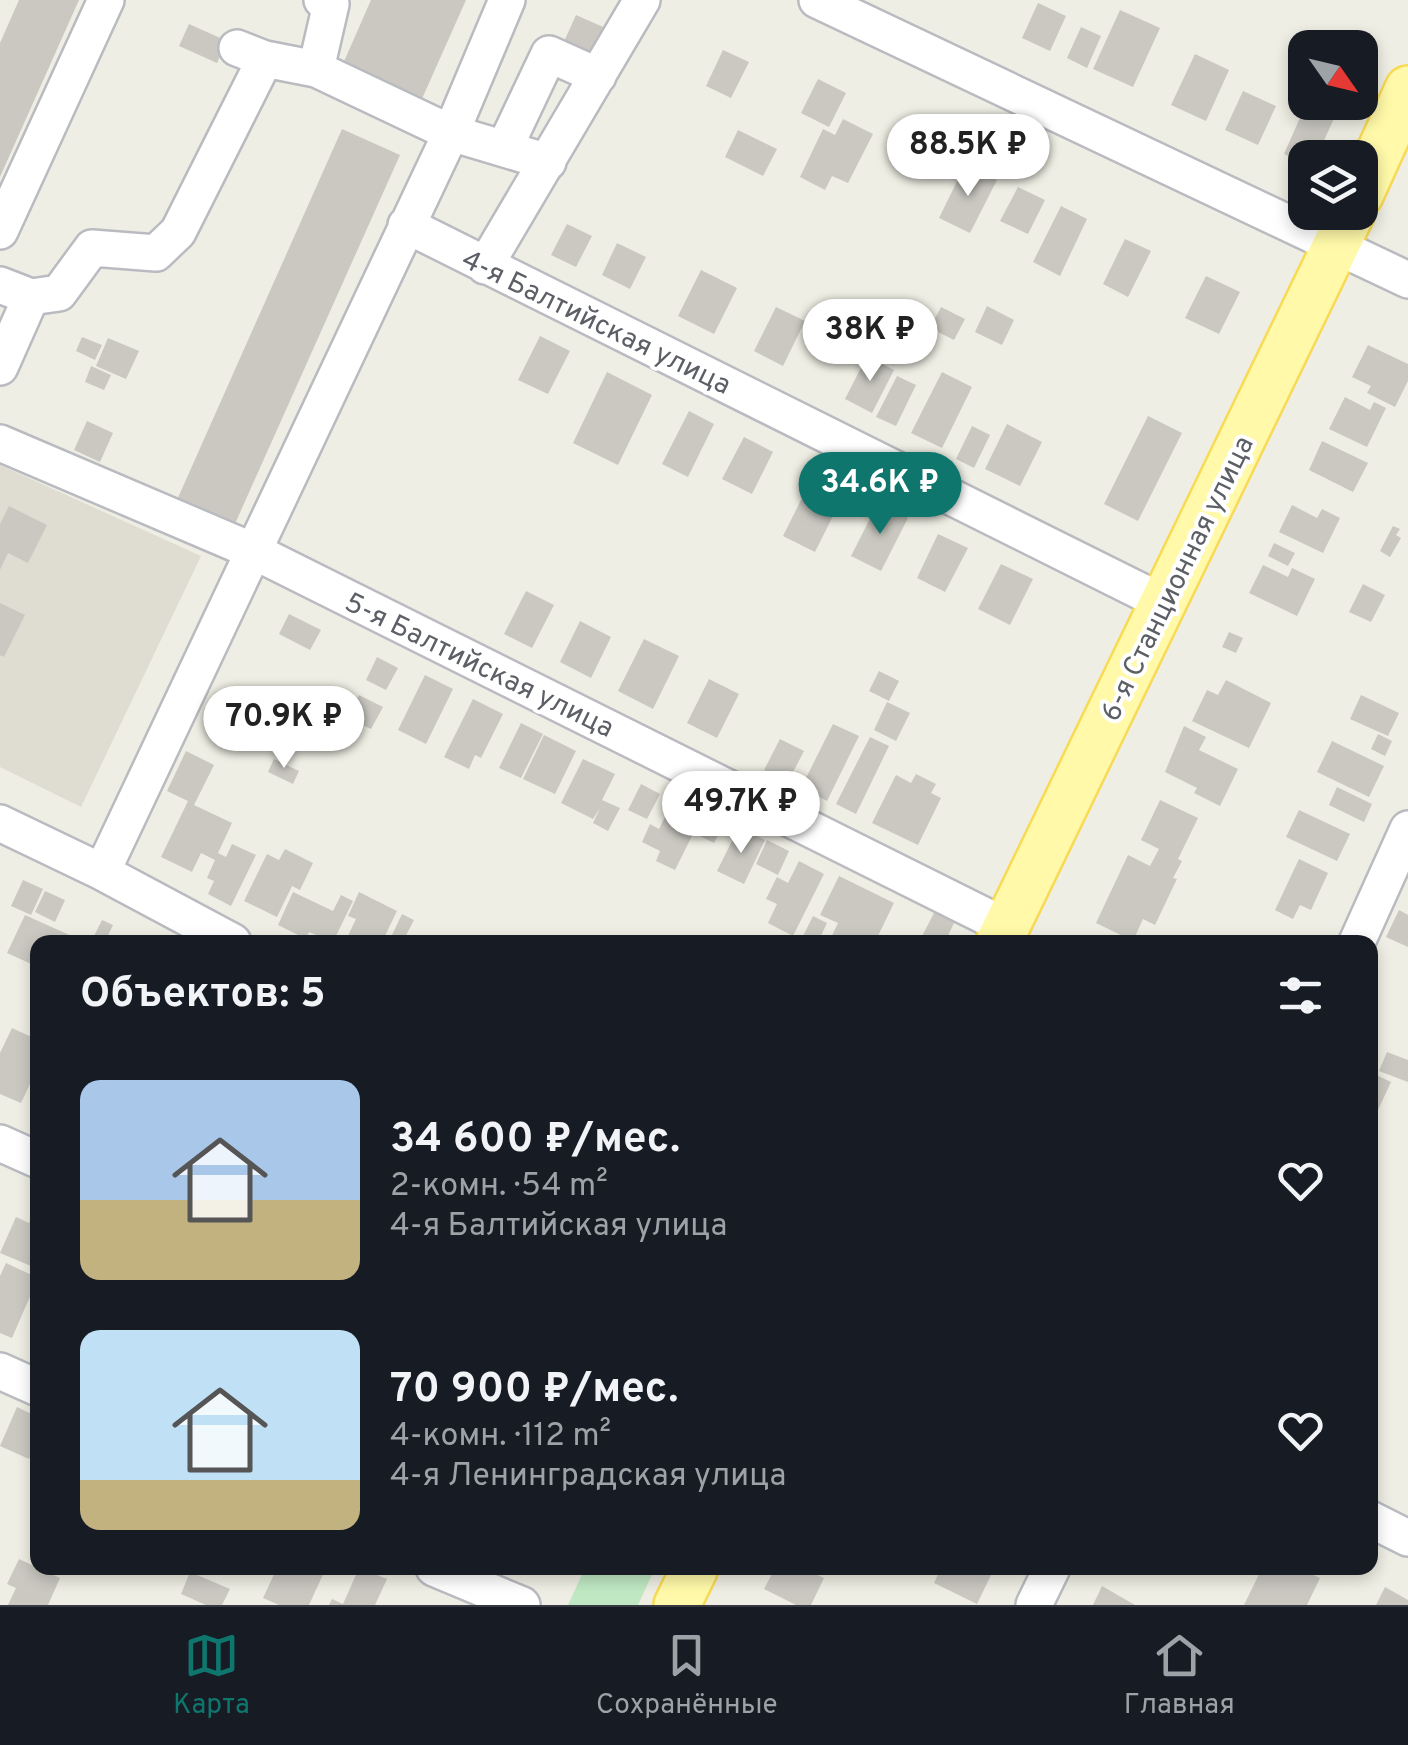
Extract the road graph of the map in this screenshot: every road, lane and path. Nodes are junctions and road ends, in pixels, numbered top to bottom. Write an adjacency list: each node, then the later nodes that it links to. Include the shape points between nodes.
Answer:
1 (106, 0): 15 (street)
2 (322, 0): 6 (street, via 331,4)
3 (507, 0): 9 (street)
4 (642, 0): 7 (street)
5 (817, 0): 13 (street)
6 (316, 69): 9 (street); 20 (street, via 251,54 178,232 156,253 92,248 58,293)
7 (598, 76): 10 (street, via 549,54); 12 (street)
8 (1408, 89): 11 (main road)
9 (451, 133): 10 (street); 14 (street)
10 (504, 149): 12 (street)
11 (1378, 155)
12 (548, 162): 18 (street)
13 (1288, 203)
14 (406, 225): 18 (street, 4-я Балтийская улица); 23 (street)
15 (0, 230)
16 (1344, 230): 24 (main road, 6-я Станционная улица)
17 (1347, 230): 19 (street)
18 (484, 266): 24 (street, 4-я Балтийская улица)
19 (1408, 280)
20 (16, 291): 21 (street)
21 (0, 367)
22 (0, 443): 23 (street, 5-я Балтийская улица)
23 (253, 551): 27 (street); 28 (street, 5-я Балтийская улица)
24 (1164, 603): 28 (main road, 6-я Станционная улица)
25 (0, 823): 27 (street)
26 (1408, 829): 30 (street)
27 (102, 872): 29 (street)
28 (1003, 934)
29 (220, 935)
30 (1360, 935)
31 (0, 1143): 32 (street)
32 (30, 1156)
33 (0, 1371): 34 (street)
34 (30, 1384)
35 (1378, 1523): 36 (street)
36 (1408, 1538)
37 (451, 1575): 40 (street)
38 (692, 1575): 41 (main road)
39 (1049, 1575): 42 (street)
40 (522, 1605)
41 (677, 1605)
42 (1034, 1605)

